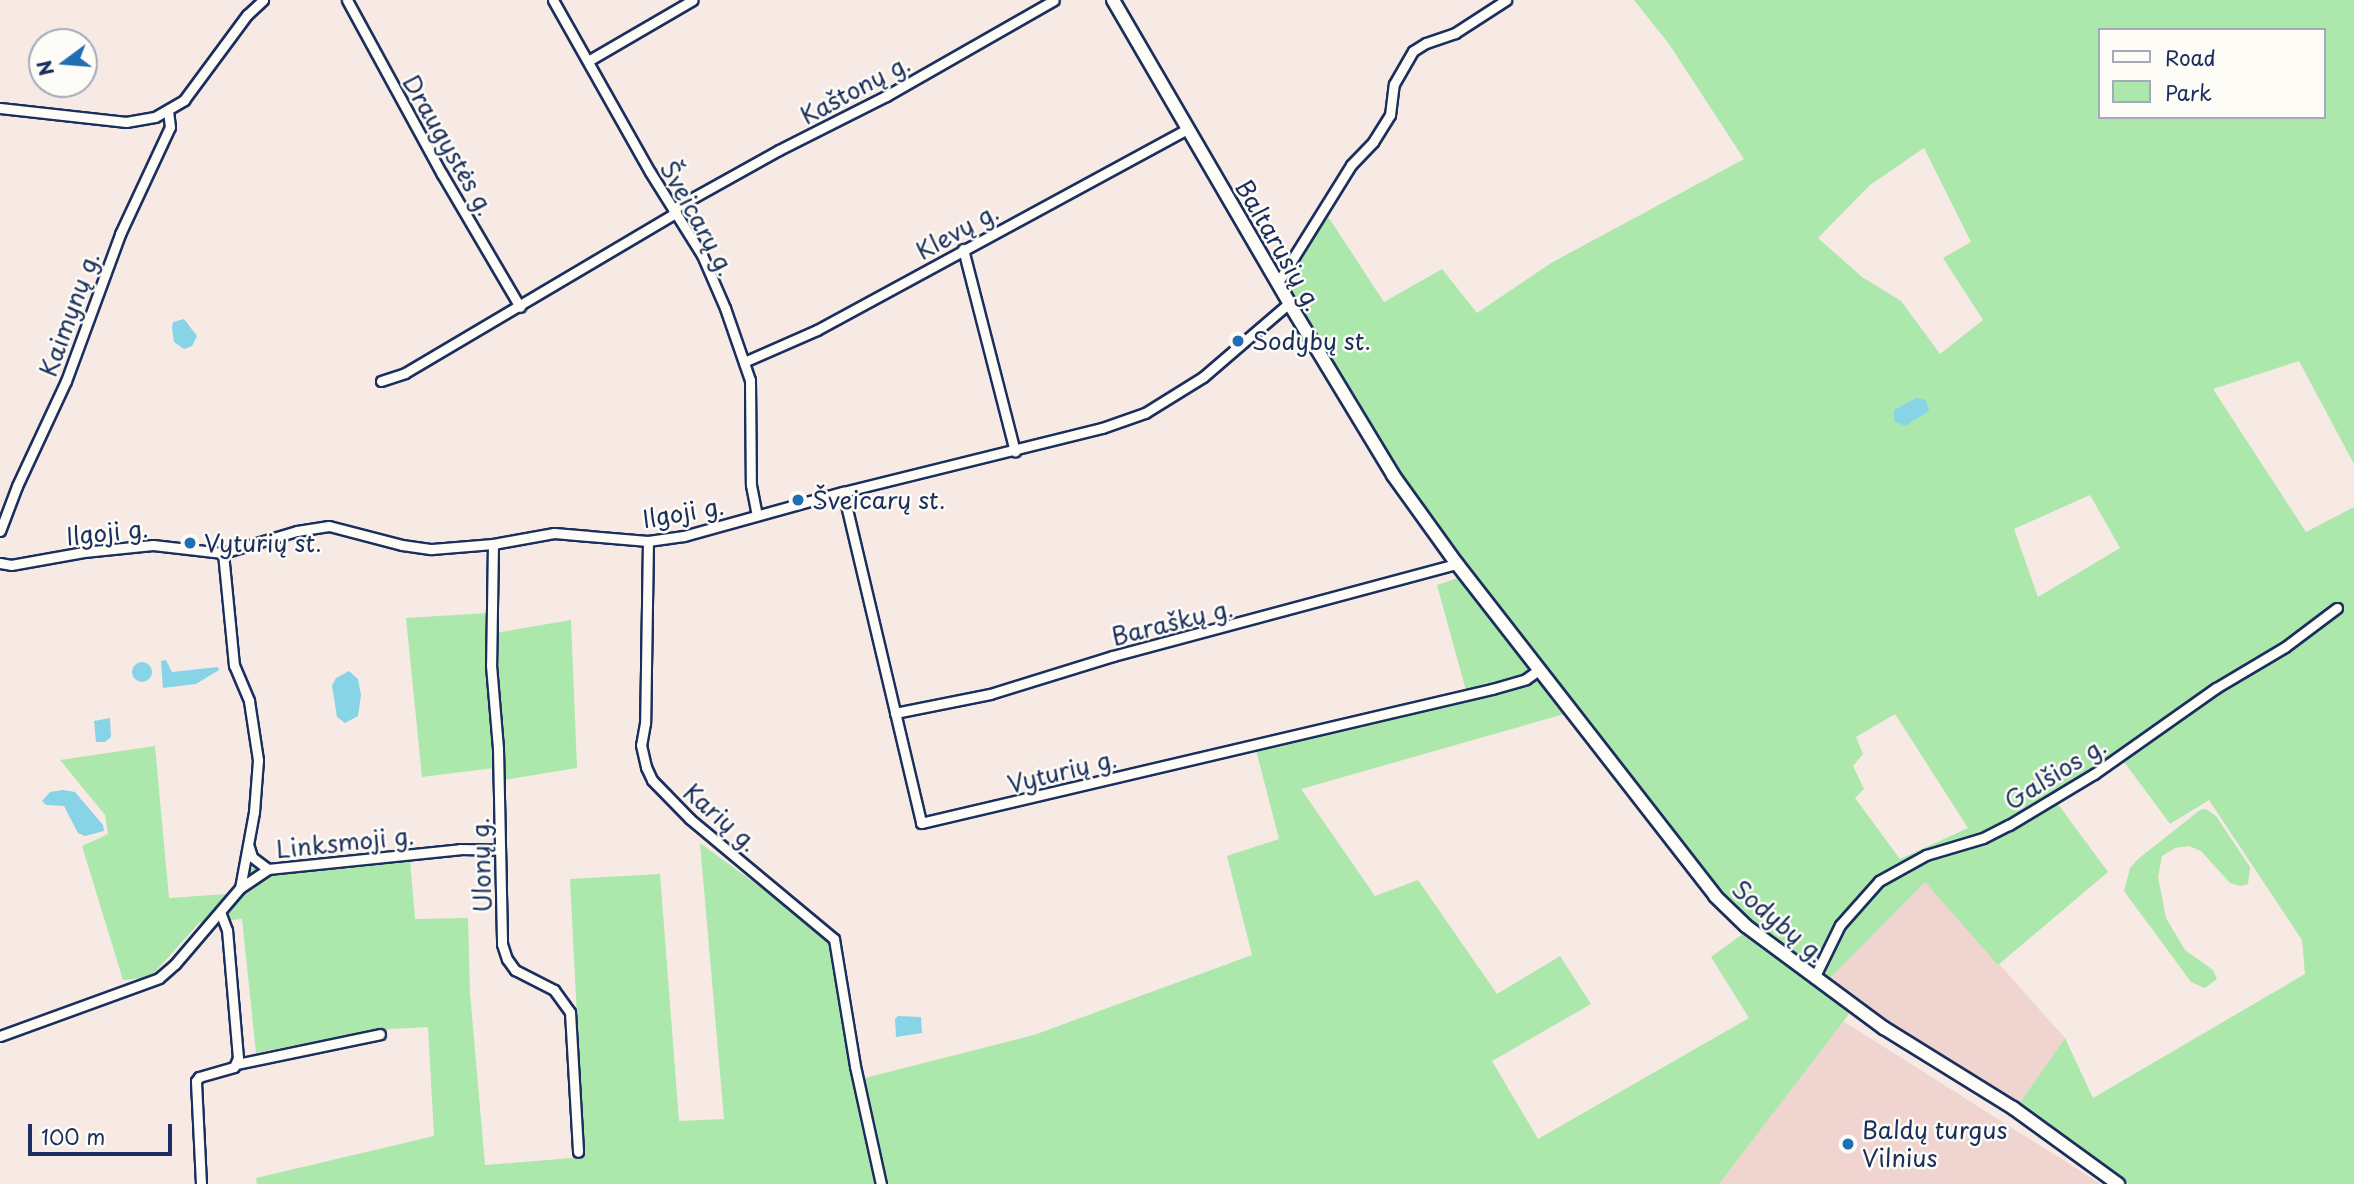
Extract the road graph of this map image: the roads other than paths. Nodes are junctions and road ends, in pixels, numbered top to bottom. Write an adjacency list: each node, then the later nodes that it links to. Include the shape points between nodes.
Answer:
1 (263, 0): 10 (street, via 184,100)
2 (347, 0): 16 (street, Draugystės g.)
3 (553, 0): 8 (street, Šveicarų g.)
4 (693, 0): 8 (street)
5 (1054, 0): 12 (street, Kaštonų g.)
6 (1113, 0): 11 (main road, Baltarusių g.)
7 (1506, 0): 14 (street, via 1455,33 1413,51 1394,84 1390,115 1351,165)
8 (588, 61): 12 (street, Šveicarų g.)
9 (0, 108): 10 (street, via 126,122)
10 (168, 111): 22 (street, Kaimynų g., via 170,127 115,246 66,381)
11 (1187, 129): 13 (street, Klevų g.); 14 (main road, Baltarusių g.)
12 (675, 211): 16 (street, Kaštonų g.); 17 (street, Šveicarų g., via 702,255)
13 (963, 249): 17 (street, Klevų g., via 817,330); 19 (street)
14 (1278, 284): 15 (main road, Baltarusių g.)
15 (1289, 303): 19 (street, Ilgoji g., via 1234,353 1161,406 1102,429); 24 (main road, Baltarusių g., via 1393,475)
16 (520, 307): 18 (street, Kaštonų g., via 405,373)
17 (744, 362): 21 (street, Šveicarų g., via 750,380 751,485)
18 (381, 381)
19 (1015, 451): 20 (street, Ilgoji g.)
20 (843, 492): 21 (street, Ilgoji g.); 31 (street, Vyturių g.)
21 (757, 515): 23 (street, Ilgoji g.)
22 (0, 531)
23 (648, 541): 25 (street, Ilgoji g., via 554,533); 43 (street, Karių g., via 641,745 646,768 690,819 834,939)
24 (1440, 541): 28 (main road, Sodybų g.)
25 (493, 544): 26 (street, Ilgoji g., via 416,548 329,526); 33 (street, Ulonų g., via 491,665)
26 (223, 552): 27 (street, Ilgoji g., via 153,545); 32 (street, via 234,665 249,701 258,760)
27 (0, 563)
28 (1457, 564): 30 (main road, Sodybų g.); 31 (street, Baraškų g., via 989,694)
29 (2337, 608): 37 (street, Galšios g., via 2094,774 2009,825 1926,855 1879,881 1840,925)
30 (1540, 669): 31 (street, Vyturių g., via 1526,679 1492,689 921,823); 37 (main road, Sodybų g., via 1715,896)
31 (895, 713)
32 (248, 845): 34 (street, via 252,857); 35 (street)
33 (499, 850): 34 (street, Linksmoji g., via 460,849); 41 (street, Ulonų g., via 502,944 507,960 515,970 554,990 570,1012)
34 (268, 869): 35 (street, Linksmoji g.)
35 (240, 888): 36 (street, Linksmoji g.)
36 (220, 912): 39 (street, Linksmoji g., via 159,978); 40 (street, via 227,930)
37 (1814, 978): 44 (main road, Sodybų g., via 1884,1028 2013,1108)
38 (380, 1034): 40 (street)
39 (0, 1037)
40 (237, 1064): 42 (street, via 196,1082)
41 (578, 1152)
42 (201, 1184)
43 (881, 1184)
44 (2118, 1184)

